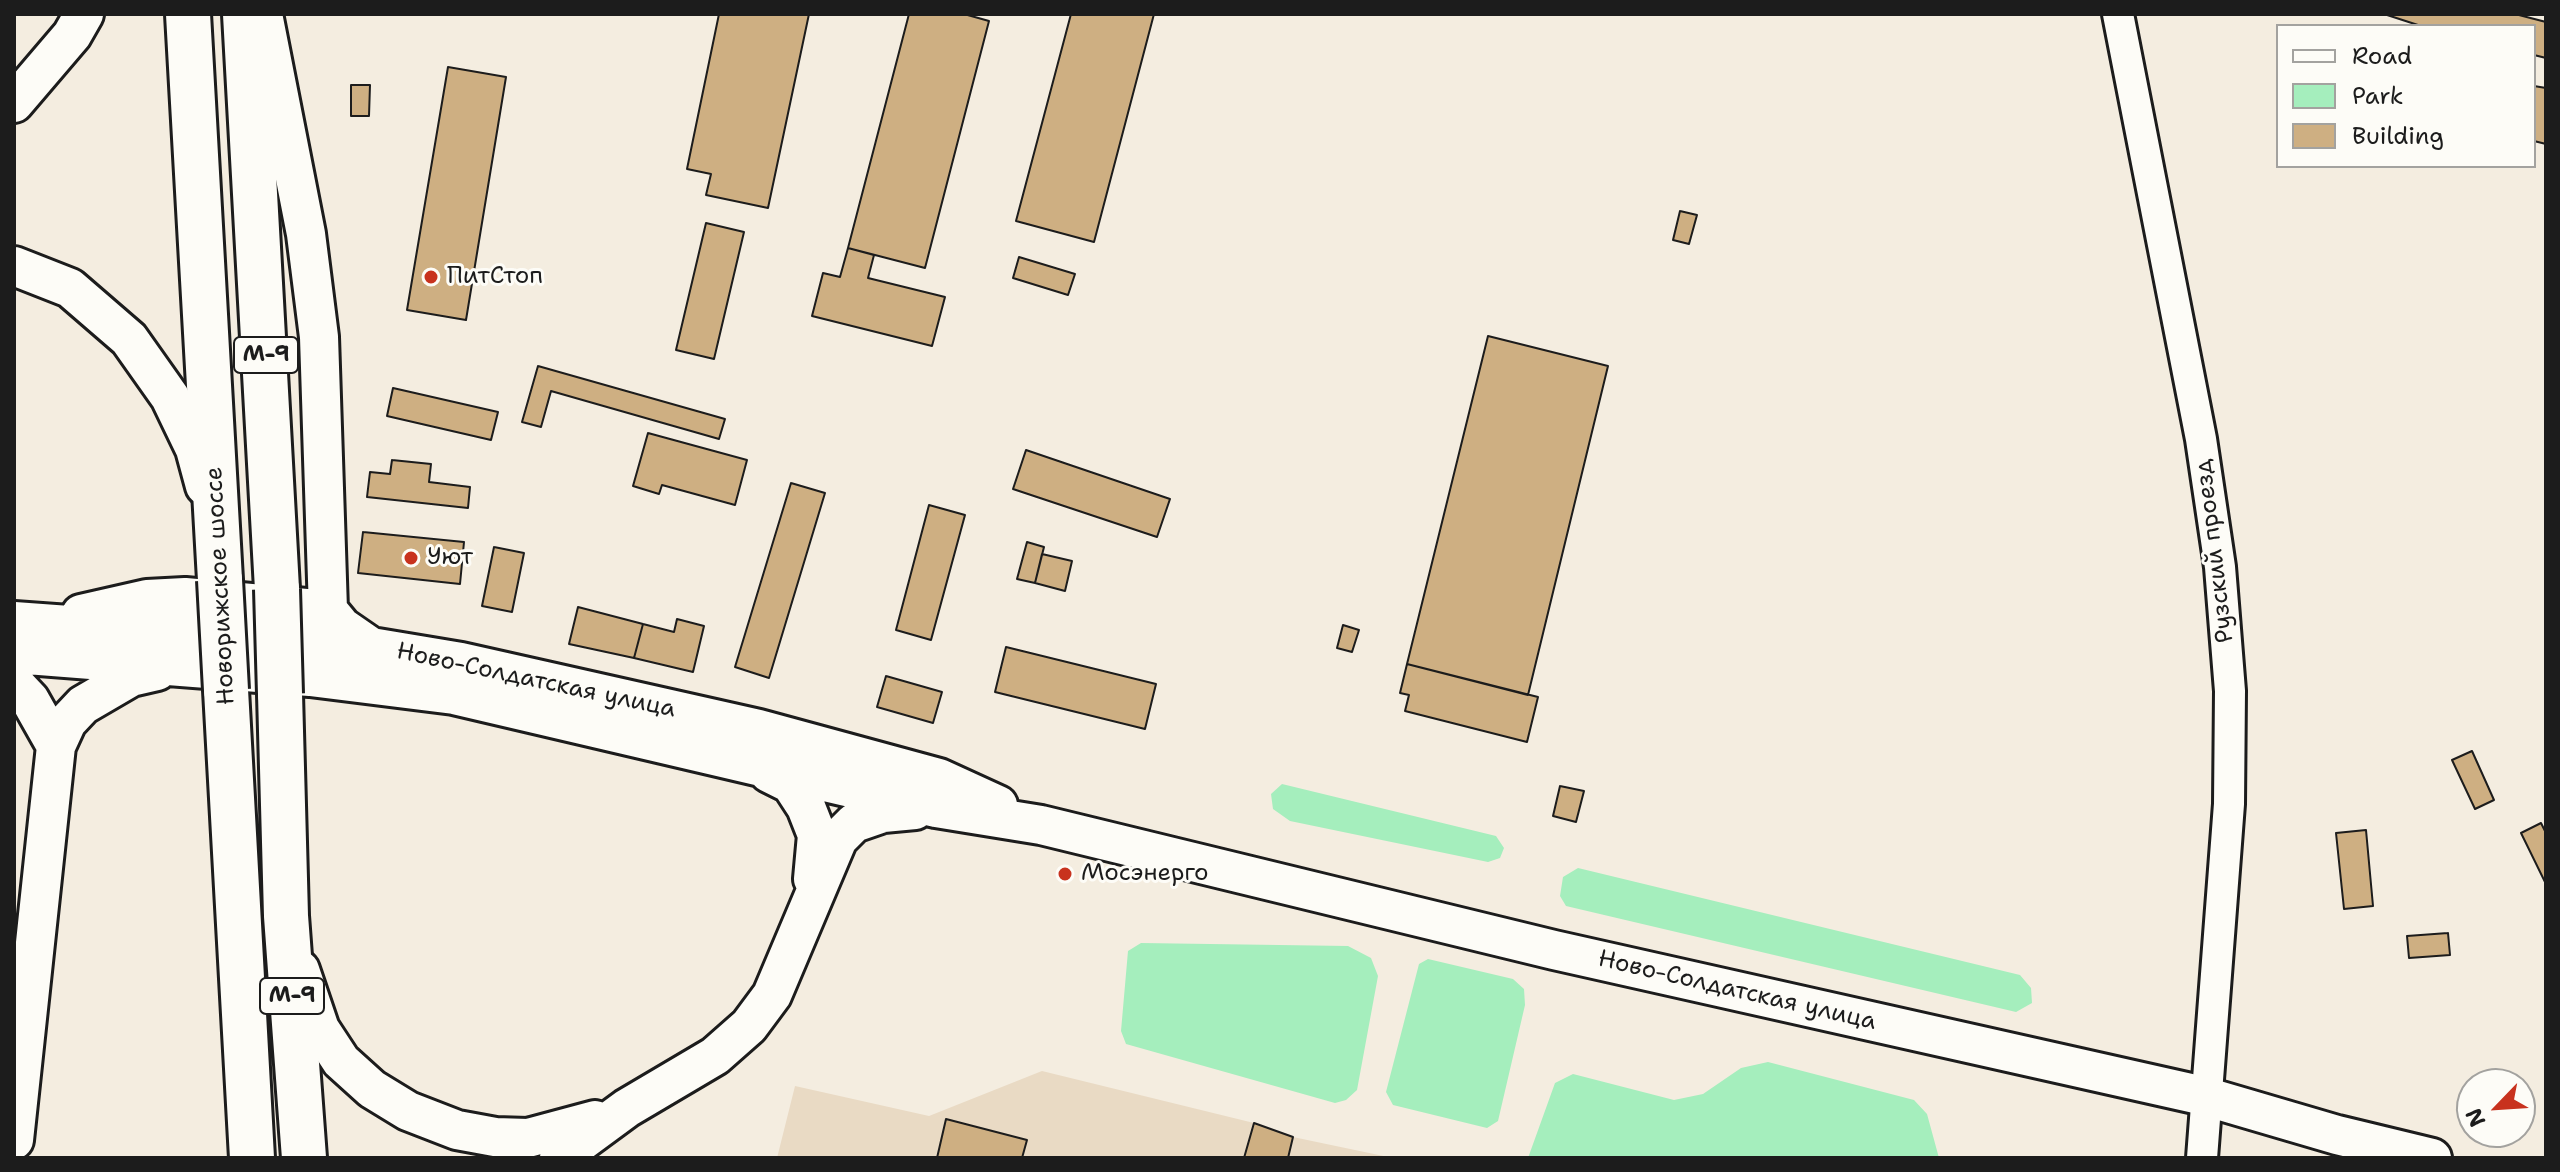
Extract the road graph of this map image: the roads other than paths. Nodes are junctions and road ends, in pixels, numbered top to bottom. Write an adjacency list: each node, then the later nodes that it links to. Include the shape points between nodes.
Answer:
1 (84, 14): 6 (main road)
2 (188, 14): 8 (highway, Новорижское шоссе / М-9)
3 (245, 14): 20 (highway, М-9, bridge, via 277,589)
4 (263, 14): 9 (main road, via 306,234 319,337)
5 (2118, 14): 22 (street, Рузский проезд, via 2201,439 2229,675 2229,804)
6 (14, 103)
7 (14, 266): 8 (main road, М-9, via 70,288 129,339 170,397 195,449)
8 (218, 531): 25 (highway, Новорижское шоссе / М-9, bridge)
9 (328, 610): 10 (main road, via 185,597); 11 (main road)
10 (27, 622): 11 (main road, Ново-Солдатская улица)
11 (371, 647): 18 (main road, Ново-Солдатская улица, via 759,729 939,778)
12 (14, 654): 13 (main road, Ново-Солдатская улица)
13 (180, 666): 15 (main road, via 131,677 103,690 67,722); 16 (main road, Ново-Солдатская улица, via 454,695)
14 (14, 683): 15 (main road)
15 (56, 746): 21 (main road)
16 (755, 767): 17 (main road, Ново-Солдатская улица); 19 (main road, via 791,784 806,807 817,835)
17 (936, 808): 18 (main road, Ново-Солдатская улица); 19 (main road, via 883,813 854,823 838,839)
18 (1041, 825): 22 (main road, Ново-Солдатская улица, via 1554,950)
19 (811, 901): 23 (main road, via 772,995 749,1026 715,1056)
20 (286, 916): 23 (main road, via 307,1000 330,1045 372,1089 408,1111 457,1130 528,1138); 26 (highway, М-9)
21 (24, 962): 24 (main road)
22 (2204, 1096): 28 (street, Рузский проезд); 29 (main road, Ново-Солдатская улица)
23 (627, 1108): 27 (main road)
24 (14, 1140)
25 (252, 1158)
26 (304, 1158)
27 (559, 1158)
28 (2202, 1158)
29 (2432, 1158)

